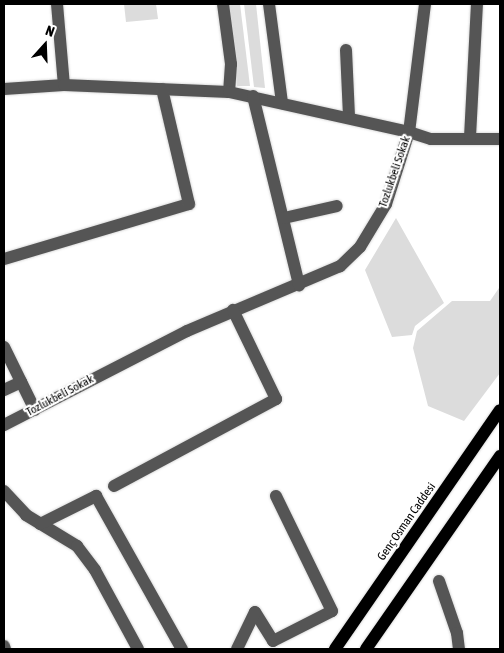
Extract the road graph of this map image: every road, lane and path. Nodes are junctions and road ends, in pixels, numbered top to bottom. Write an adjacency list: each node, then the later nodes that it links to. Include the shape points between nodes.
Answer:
1 (56, 4): 7 (street)
2 (223, 4): 10 (street, via 231,64)
3 (269, 4): 12 (street)
4 (424, 4): 14 (street)
5 (477, 4): 15 (street)
6 (346, 50): 13 (street)
7 (64, 85): 8 (street, Tozlukbeli Sokak); 9 (street, Tozlukbeli Sokak)
8 (4, 89)
9 (162, 89): 10 (street, Tozlukbeli Sokak); 19 (street, via 189,204)
10 (230, 92): 11 (street, Tozlukbeli Sokak)
11 (253, 96): 12 (street, Tozlukbeli Sokak); 18 (street)
12 (282, 102): 13 (street, Tozlukbeli Sokak)
13 (349, 116): 14 (street, Tozlukbeli Sokak)
14 (409, 132): 15 (street, via 431,139); 20 (street, Tozlukbeli Sokak, via 386,204 360,247 340,266)
15 (470, 137): 16 (street)
16 (500, 139)
17 (337, 206): 18 (street)
18 (284, 218): 20 (street)
19 (4, 259)
20 (299, 284): 21 (street, Tozlukbeli Sokak)
21 (233, 310): 25 (street, Tozlukbeli Sokak); 29 (street, via 276,399)
22 (4, 348): 23 (street)
23 (21, 382): 24 (street); 25 (street)
24 (4, 390)
25 (35, 410): 27 (street, Tozlukbeli Sokak)
26 (500, 410): 37 (main road, Genç Osman Caddesi)
27 (4, 425)
28 (500, 456): 38 (main road)
29 (114, 486)
30 (4, 490): 32 (street, via 26,515)
31 (276, 496): 36 (street, via 332,611 273,641 255,612)
32 (40, 524): 34 (street, via 77,546 95,570); 35 (street, via 96,496)
33 (439, 581): 39 (street, via 458,633)
34 (138, 649)
35 (182, 649)
36 (237, 649)
37 (335, 649)
38 (366, 649)
39 (460, 649)

